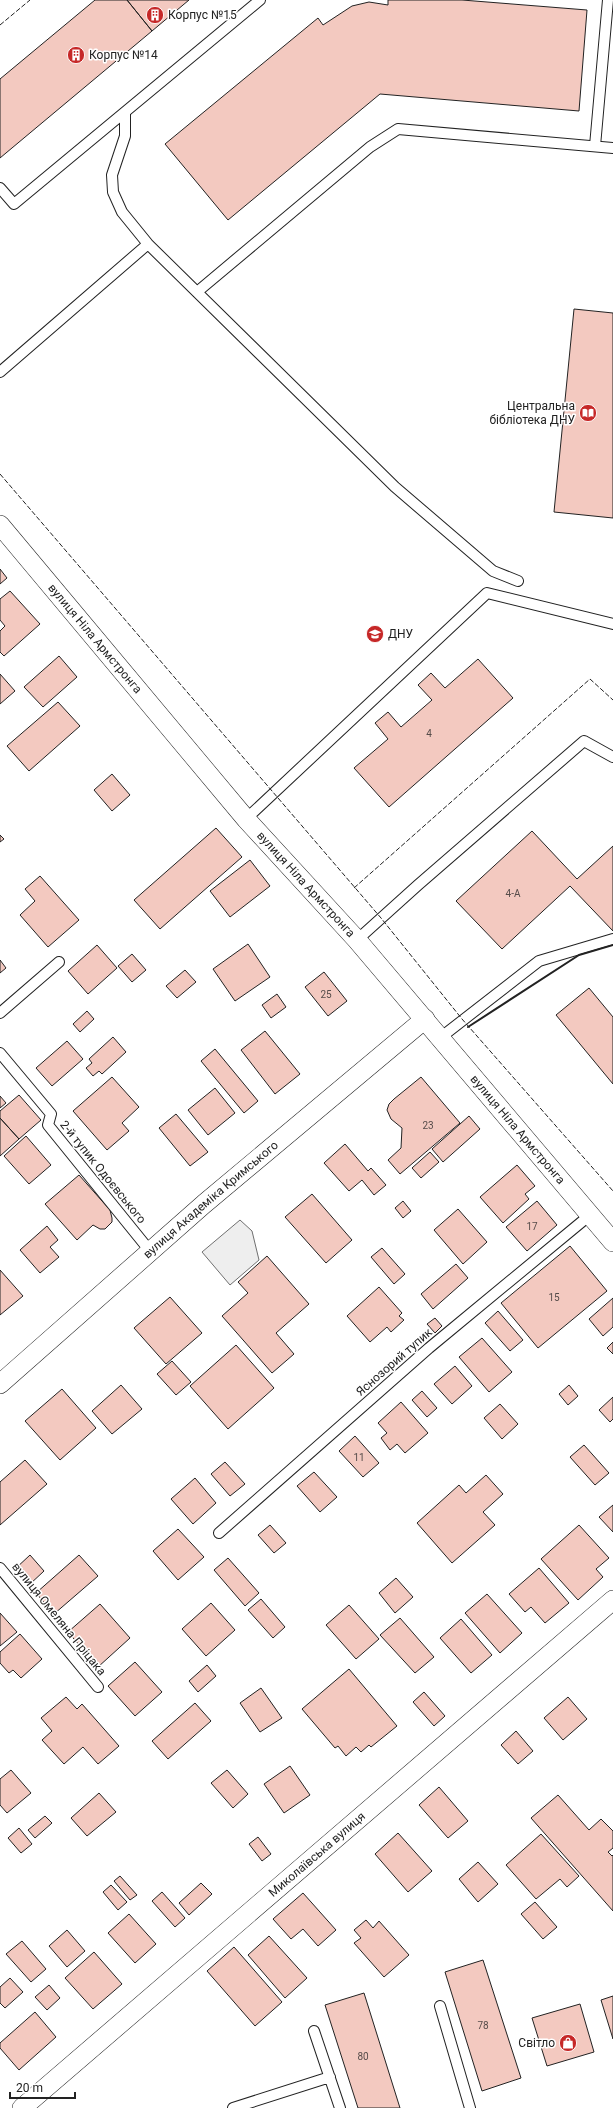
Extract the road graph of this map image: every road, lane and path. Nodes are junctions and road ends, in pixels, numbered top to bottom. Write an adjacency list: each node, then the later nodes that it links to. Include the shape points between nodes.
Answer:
1 (260, 0): 3 (lane)
2 (608, 0): 4 (lane)
3 (125, 113): 6 (lane, via 14,204); 7 (lane, via 125,136 112,175 112,192 122,212)
4 (595, 146): 5 (lane); 8 (lane, via 398,129 370,146)
5 (613, 148)
6 (0, 188)
7 (148, 244): 8 (lane); 9 (lane)
8 (197, 292): 11 (lane, via 395,487 493,571)
9 (0, 372)
10 (0, 525): 14 (street, вулиця Ніла Армстронга)
11 (518, 581)
12 (613, 624): 14 (lane, via 487,593)
13 (613, 757): 16 (lane, via 584,741)
14 (246, 819): 16 (street, вулиця Ніла Армстронга)
15 (613, 939): 20 (lane, via 539,961)
16 (357, 940): 19 (street, вулиця Ніла Армстронга)
17 (59, 962): 18 (lane)
18 (0, 1013)
19 (425, 1019): 20 (street, вулиця Ніла Армстронга); 24 (street, вулиця Академіка Кримського)
20 (440, 1038): 22 (street, вулиця Ніла Армстронга)
21 (0, 1053): 24 (lane, 2-й тупик Одоєвського, via 51,1114 48,1125)
22 (590, 1215): 23 (street, вулиця Ніла Армстронга); 26 (lane, Яснозорий тупик, via 429,1348)
23 (613, 1242)
24 (150, 1251): 25 (street, вулиця Академіка Кримського)
25 (0, 1384)
26 (219, 1533)
27 (0, 1568): 29 (lane, вулиця Омеляна Пріцака)
28 (613, 1600): 33 (street, Миколаївська вулиця)
29 (98, 1687)
30 (440, 2006): 36 (lane)
31 (314, 2031): 32 (lane)
32 (330, 2077): 34 (lane); 35 (lane)
33 (22, 2108)
34 (232, 2108)
35 (340, 2108)
36 (470, 2108)

